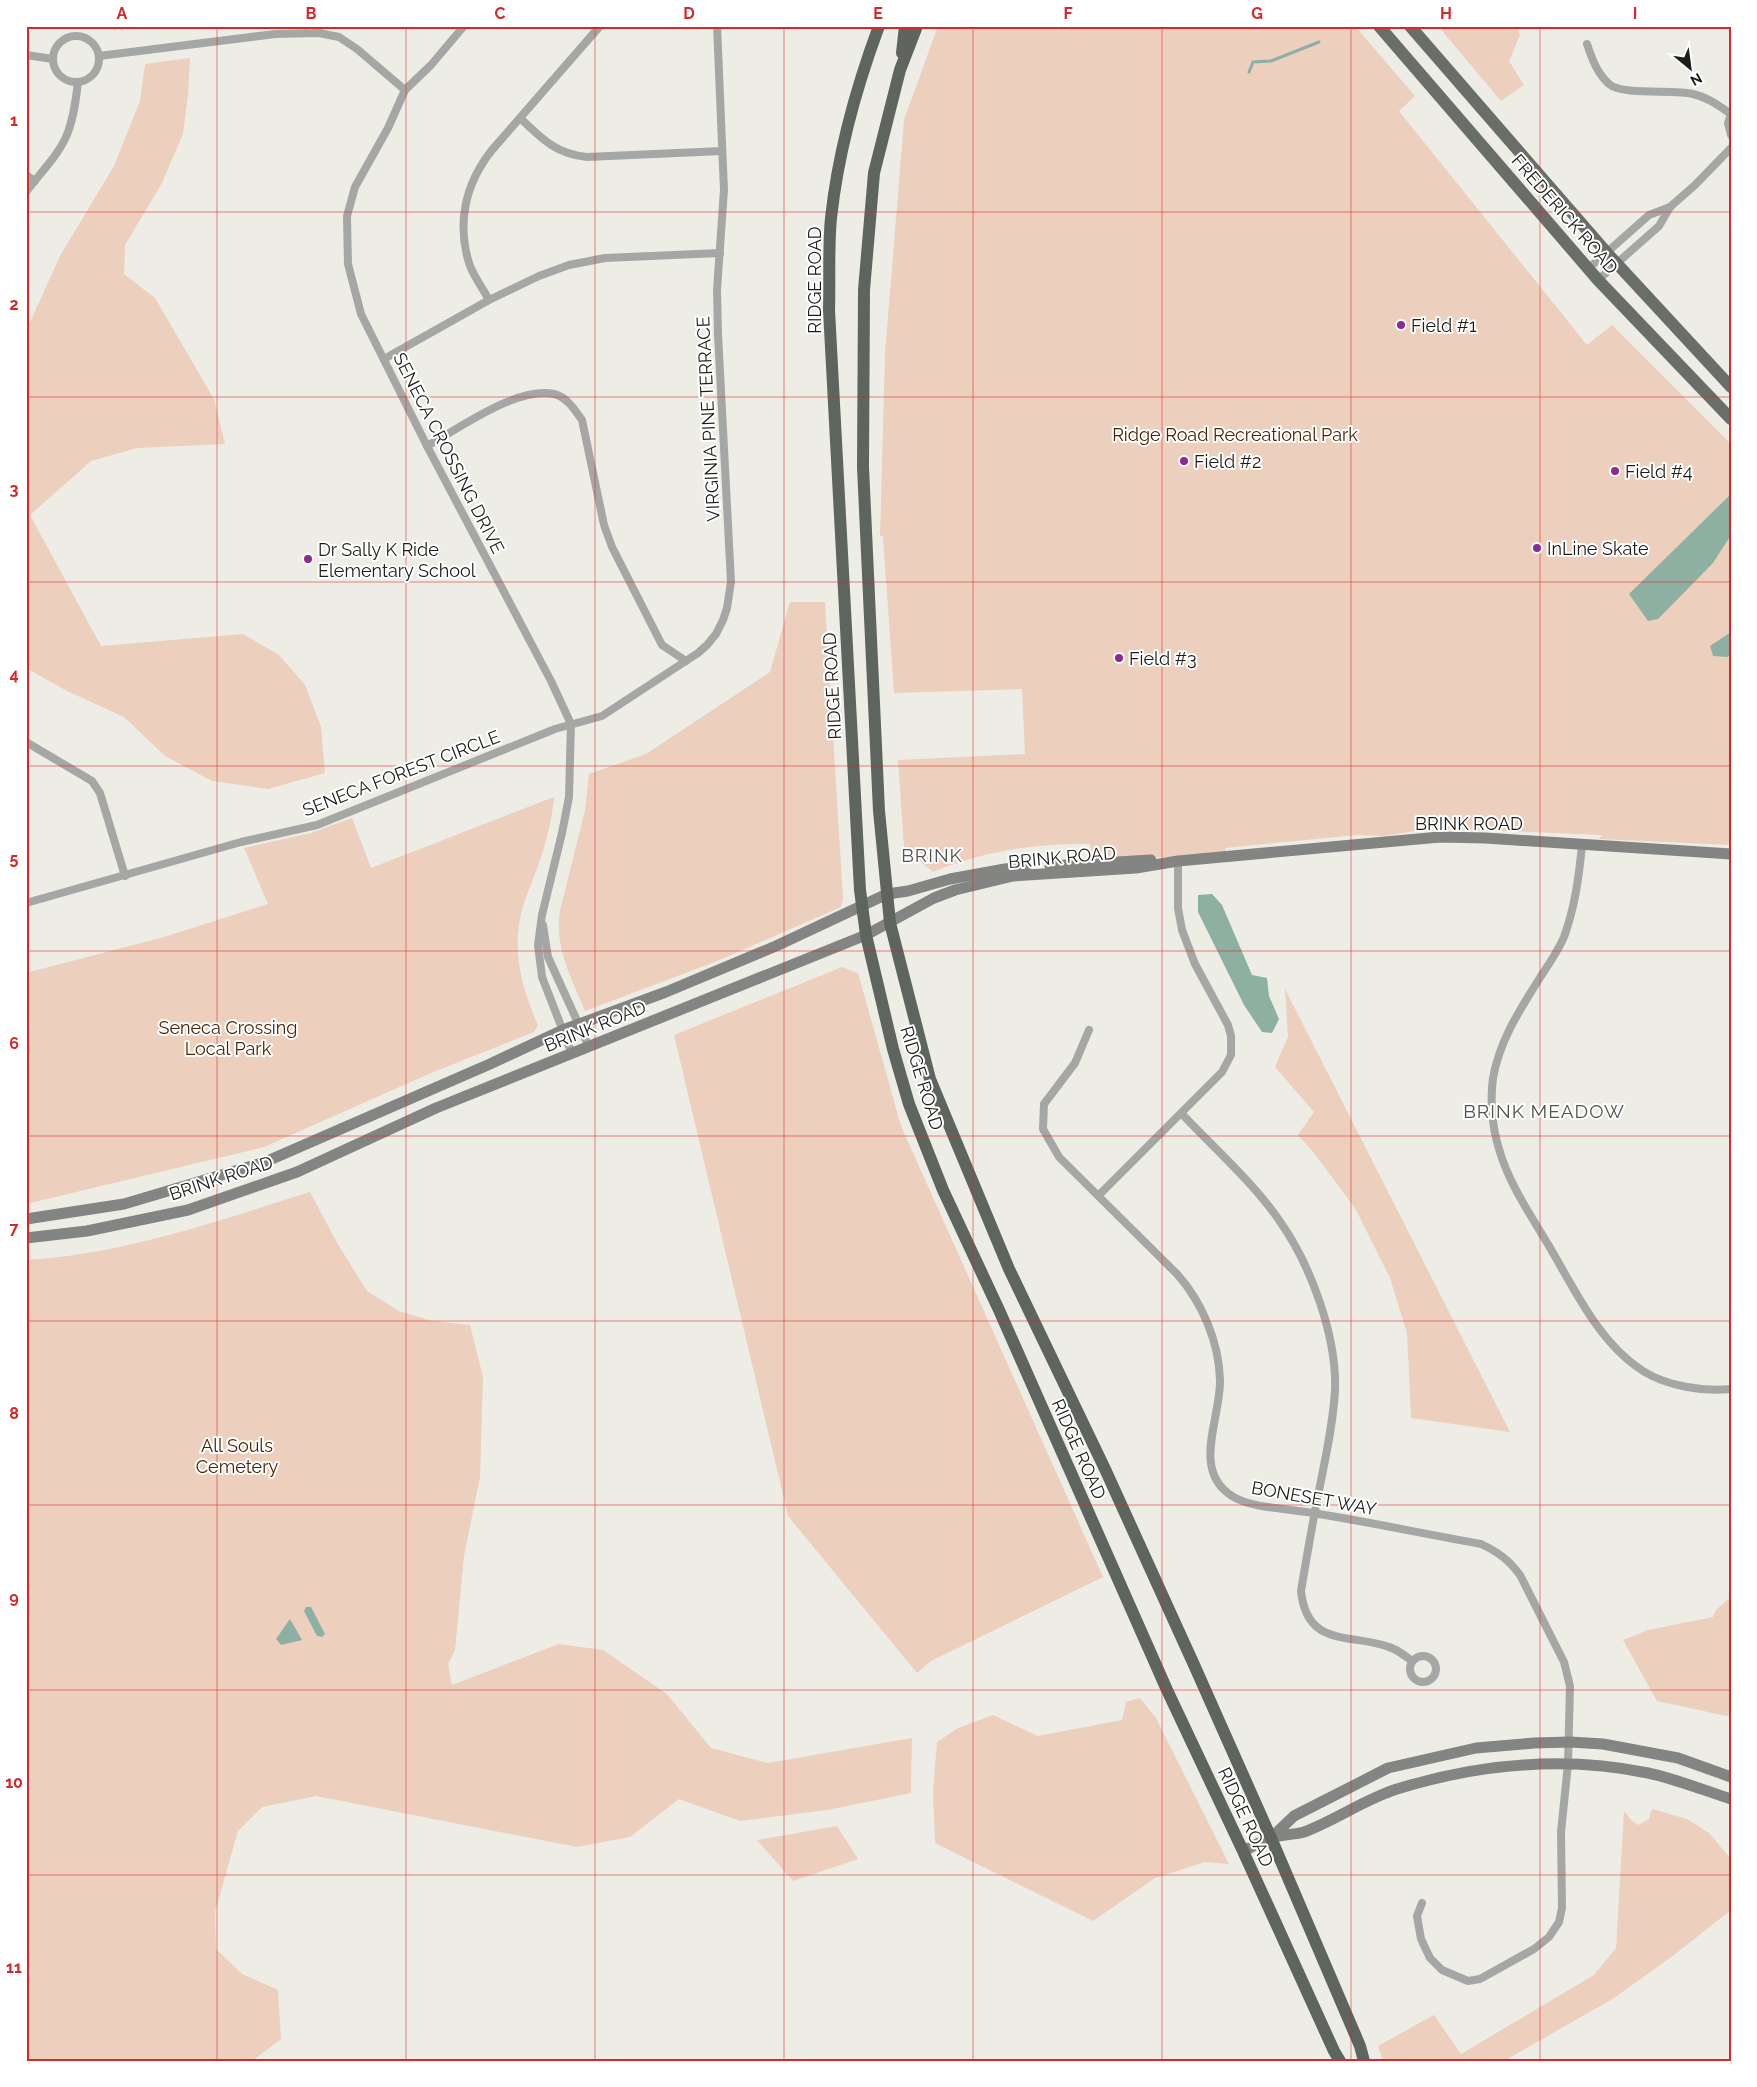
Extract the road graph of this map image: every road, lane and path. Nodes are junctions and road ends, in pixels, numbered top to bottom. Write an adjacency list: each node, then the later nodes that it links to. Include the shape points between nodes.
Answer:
1 (72, 26): 10 (street)
2 (464, 26): 17 (street, SENECA CROSSING DRIVE, via 431,65)
3 (600, 26): 19 (street)
4 (717, 26): 22 (street, VIRGINIA PINE TERRACE)
5 (878, 26): 46 (highway, RIDGE ROAD, via 842,151 831,219 829,310)
6 (905, 26): 15 (highway)
7 (918, 26): 15 (highway, RIDGE ROAD)
8 (1379, 26): 30 (main road, FREDERICK ROAD)
9 (1410, 26): 28 (main road, FREDERICK ROAD)
10 (74, 36): 13 (street, via 87,38); 14 (street, via 60,43)
11 (1587, 44): 18 (street, via 1597,70 1611,86 1629,91 1695,94)
12 (26, 55): 14 (street)
13 (99, 56): 16 (street, via 92,76); 17 (street, via 275,34 319,33 345,41)
14 (53, 59): 16 (street, via 64,79)
15 (900, 70): 44 (highway, RIDGE ROAD, via 874,173 864,290 863,467)
16 (78, 82): 24 (street, via 68,133)
17 (404, 90): 33 (street, SENECA CROSSING DRIVE, via 388,128 355,187 347,216 348,264 361,314)
18 (1731, 114): 20 (street, via 1728,123)
19 (520, 118): 22 (street, via 544,140 573,156); 32 (street, via 481,164 472,181 463,218 471,267)
20 (1731, 135)
21 (1731, 148): 26 (street)
22 (722, 151): 27 (street, VIRGINIA PINE TERRACE, via 724,190)
23 (26, 175): 24 (street)
24 (35, 181): 25 (street)
25 (26, 192)
26 (1670, 207): 28 (street, via 1649,215); 29 (street, via 1660,226)
27 (720, 253): 32 (street, via 605,258 570,265); 37 (street, VIRGINIA PINE TERRACE, via 718,334 730,589 727,608 716,634)
28 (1607, 253): 29 (main road, FREDERICK ROAD); 30 (street)
29 (1617, 264): 31 (street); 34 (main road, FREDERICK ROAD)
30 (1588, 269): 31 (main road, FREDERICK ROAD)
31 (1598, 280): 35 (main road, FREDERICK ROAD)
32 (489, 300): 33 (street)
33 (384, 359): 36 (street, SENECA CROSSING DRIVE)
34 (1731, 387)
35 (1731, 419)
36 (427, 446): 37 (street, via 510,400 528,394 553,394 572,406 582,420 604,525 612,547 662,645); 38 (street, SENECA CROSSING DRIVE, via 551,681)
37 (686, 661): 38 (street, VIRGINIA PINE TERRACE, via 611,711)
38 (570, 724): 43 (street, SENECA FOREST CIRCLE, via 317,825 241,842); 47 (street, SENECA CROSSING DRIVE, via 569,797)
39 (26, 742): 43 (street, via 92,781 100,793)
40 (1582, 845): 41 (main road, BRINK ROAD); 42 (main road, BRINK ROAD, via 1440,837); 59 (street, via 1578,886 1564,937 1514,1018 1502,1045 1493,1077 1494,1131 1512,1184 1595,1324 1619,1352 1644,1372 1684,1387)
41 (1731, 854)
42 (1178, 861): 44 (main road, BRINK ROAD, via 1005,868); 48 (main road, BRINK ROAD, via 1136,868 1013,876 955,890); 55 (street, via 1178,908 1182,930 1195,964 1228,1025 1232,1045 1231,1055 1222,1072)
43 (125, 876): 45 (street, SENECA FOREST CIRCLE)
44 (887, 894): 46 (main road, BRINK ROAD); 48 (highway, RIDGE ROAD)
45 (26, 903)
46 (861, 906): 49 (highway, RIDGE ROAD); 50 (main road, BRINK ROAD, via 685,984)
47 (542, 916): 50 (street, SENECA CROSSING DRIVE, via 548,957); 51 (street, SENECA CROSSING DRIVE, via 538,946 542,977)
48 (890, 923): 49 (main road, BRINK ROAD); 66 (highway, RIDGE ROAD, via 930,1079 998,1242 1105,1468)
49 (866, 935): 53 (main road, BRINK ROAD); 67 (highway, RIDGE ROAD, via 909,1104 943,1190 1163,1681)
50 (578, 1024): 51 (main road, BRINK ROAD); 53 (street, SENECA CROSSING DRIVE)
51 (563, 1030): 54 (street, SENECA CROSSING DRIVE); 57 (main road, BRINK ROAD, via 265,1162 124,1204)
52 (1089, 1030): 56 (street, BONESET WAY, via 1075,1064 1044,1104 1044,1129 1059,1157)
53 (589, 1047): 54 (main road, BRINK ROAD)
54 (572, 1054): 58 (main road, BRINK ROAD, via 436,1108 297,1172 233,1195 188,1210 87,1231)
55 (1182, 1114): 56 (street); 60 (street, via 1280,1221 1308,1271 1322,1311 1335,1388 1331,1431)
56 (1099, 1195): 60 (street, BONESET WAY, via 1186,1284 1203,1312 1220,1378 1210,1463 1221,1486 1246,1502)
57 (26, 1219)
58 (26, 1238)
59 (1731, 1389)
60 (1315, 1513): 61 (street, via 1301,1591 1302,1604 1311,1620 1326,1634 1389,1647); 62 (street, BONESET WAY, via 1480,1544 1497,1551 1510,1562 1564,1662 1570,1686)
61 (1412, 1661)
62 (1570, 1742): 63 (street, BONESET WAY); 64 (main road, via 1659,1754); 66 (main road, via 1476,1748 1388,1768 1294,1816)
63 (1568, 1764): 65 (main road, via 1648,1774); 66 (main road, via 1482,1769 1396,1790 1303,1832); 68 (street, BONESET WAY, via 1561,1832 1562,1908 1559,1922 1549,1937 1480,1979 1468,1981 1442,1970 1430,1958 1421,1939 1417,1916)
64 (1731, 1777)
65 (1731, 1799)
66 (1271, 1838): 67 (main road); 70 (highway, RIDGE ROAD)
67 (1243, 1851): 69 (highway, RIDGE ROAD)
68 (1422, 1903)
69 (1340, 2061)
70 (1364, 2061)

